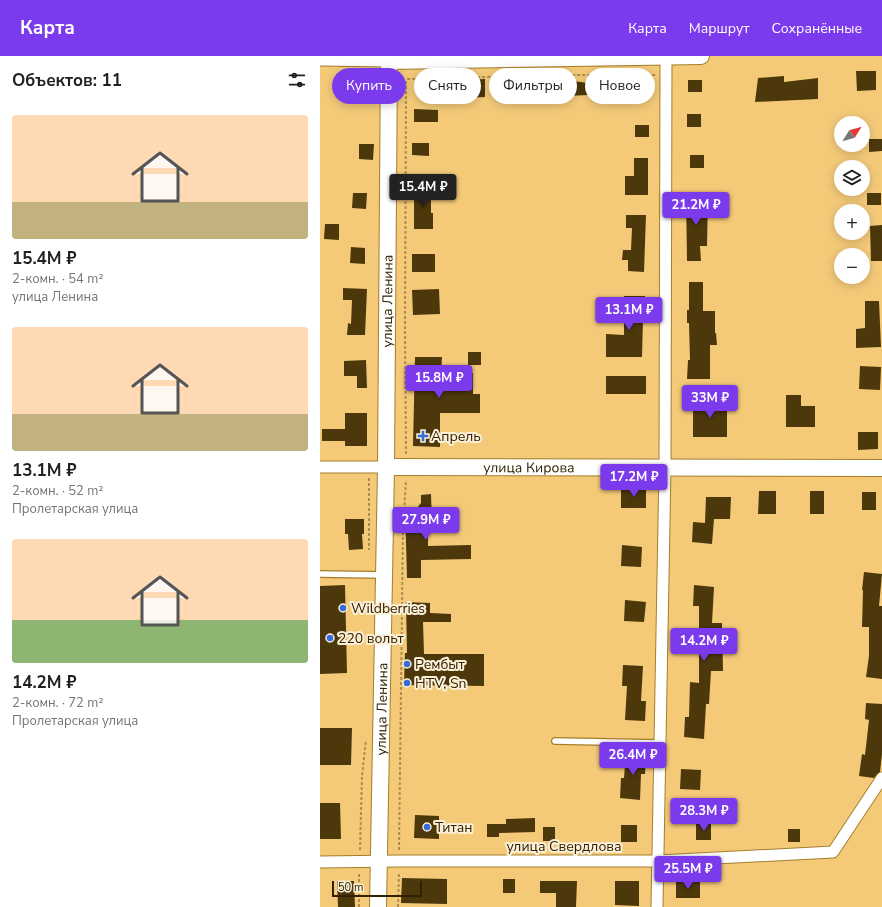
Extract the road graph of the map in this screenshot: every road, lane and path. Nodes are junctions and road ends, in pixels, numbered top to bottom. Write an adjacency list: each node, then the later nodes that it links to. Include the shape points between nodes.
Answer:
1 (666, 56): 2 (main road); 3 (main road); 5 (street)
2 (701, 56)
3 (389, 58): 4 (street); 9 (main road, улица Ленина)
4 (320, 60)
5 (666, 75): 7 (path, via 561,75 406,81); 10 (street)
6 (369, 466): 8 (street, улица Кирова); 9 (street, улица Кирова); 12 (path)
7 (406, 466): 9 (main road, улица Кирова); 10 (main road, улица Кирова); 20 (path)
8 (320, 467)
9 (386, 467): 14 (main road, улица Ленина)
10 (665, 467): 11 (main road, улица Кирова); 17 (street)
11 (882, 468)
12 (369, 551)
13 (320, 574): 14 (lane)
14 (384, 575): 19 (main road, улица Ленина)
15 (366, 739): 23 (path)
16 (555, 741): 17 (lane)
17 (660, 743): 21 (street)
18 (882, 778): 21 (street, улица Свердлова, via 833,852)
19 (379, 861): 20 (street, улица Свердлова); 23 (street, улица Свердлова); 25 (main road, улица Ленина)
20 (399, 861): 21 (street, улица Свердлова); 26 (path)
21 (658, 861): 27 (street)
22 (320, 862): 23 (street, улица Свердлова)
23 (359, 862): 24 (path)
24 (359, 907)
25 (378, 907)
26 (398, 907)
27 (658, 907)

